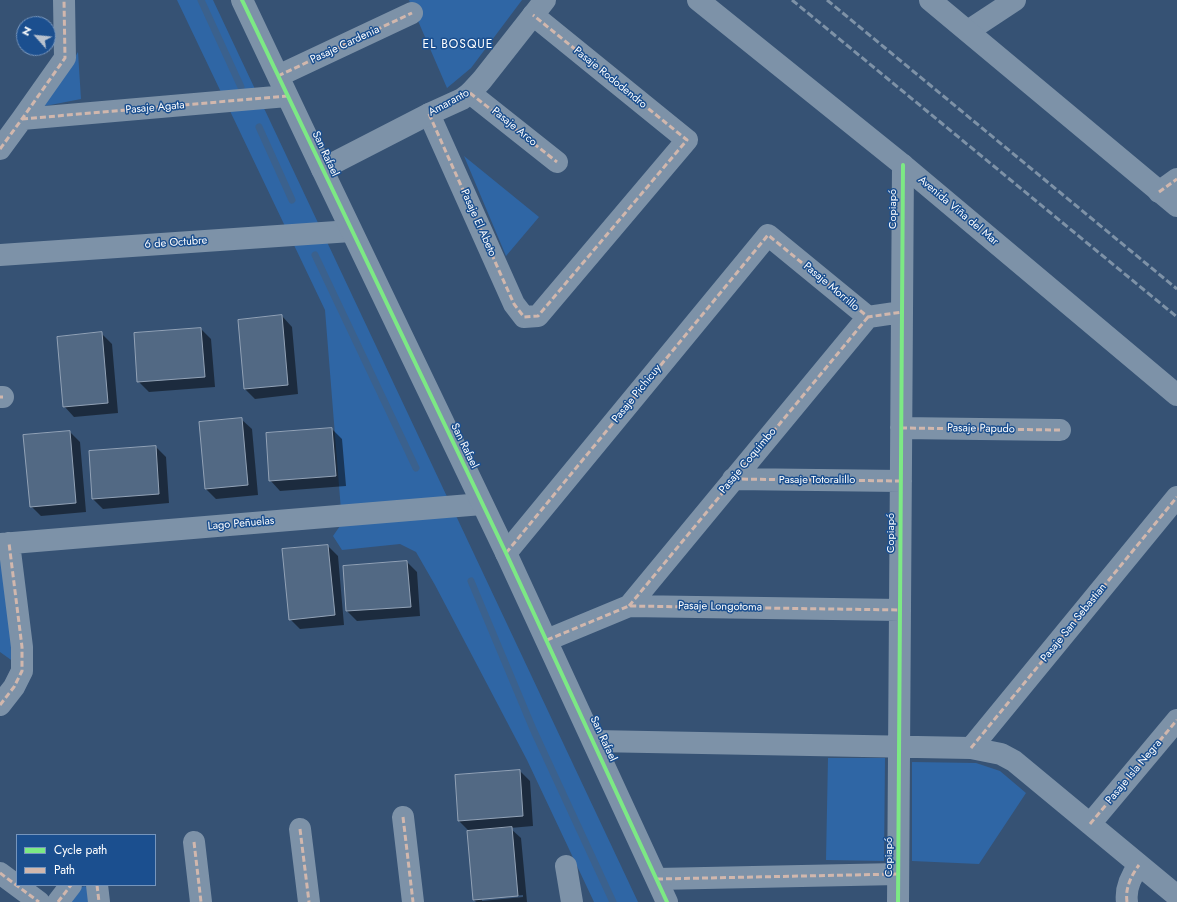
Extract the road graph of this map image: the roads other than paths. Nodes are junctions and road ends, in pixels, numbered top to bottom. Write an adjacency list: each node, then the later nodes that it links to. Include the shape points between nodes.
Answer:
1 (64, 0): 13 (street, via 64,58)
2 (242, 0): 9 (street, San Rafael)
3 (698, 0): 16 (street, Avenida Viña del Mar)
4 (930, 0): 8 (street)
5 (1015, 0): 8 (street)
6 (539, 5): 10 (street, Amaranto); 25 (street, Pasaje Rododendro, via 687,140)
7 (412, 13): 9 (street, Pasaje Cardenia)
8 (968, 31): 19 (street)
9 (278, 76): 11 (street, San Rafael)
10 (470, 92): 12 (street, Amaranto); 15 (street, Pasaje Arco)
11 (287, 96): 13 (street, Pasaje Agata); 17 (street, San Rafael)
12 (429, 114): 17 (street, Amaranto); 25 (street, Pasaje El Abeto, via 514,304 524,317)
13 (22, 119): 14 (street)
14 (0, 149)
15 (557, 162)
16 (902, 165): 24 (street, Copiapó); 27 (street, Avenida Viña del Mar)
17 (322, 169): 21 (street, San Rafael)
18 (1177, 179): 19 (street)
19 (1159, 192): 20 (street)
20 (1177, 206)
21 (351, 230): 23 (street, 6 de Octubre); 33 (street, San Rafael)
22 (768, 235): 26 (street, Pasaje Morrillo); 35 (street, Pasaje Pichicuy)
23 (0, 255)
24 (902, 312): 26 (street, Pasaje Morrillo); 28 (street, Copiapó)
25 (538, 316)
26 (868, 317): 30 (street, Pasaje Coquimbo)
27 (1177, 395)
28 (901, 428): 29 (street, Pasaje Papudo); 31 (street, Copiapó)
29 (1060, 430)
30 (733, 479): 31 (street, Pasaje Totoralillo); 36 (street, Pasaje Coquimbo)
31 (901, 481): 37 (street, Copiapó)
32 (1177, 497): 43 (street, Pasaje San Sebastian)
33 (482, 504): 34 (street, Lago Peñuelas); 35 (street, San Rafael)
34 (4, 543): 39 (street, via 22,647 22,672)
35 (506, 553): 38 (street, San Rafael)
36 (629, 606): 37 (street, Pasaje Longotoma); 38 (street, Pasaje Longotoma)
37 (900, 610): 42 (street, Copiapó)
38 (547, 640): 41 (street, San Rafael)
39 (0, 705)
40 (1177, 720): 45 (street, Pasaje Isla Negra)
41 (594, 741): 42 (street); 52 (street, San Rafael)
42 (899, 747): 43 (street); 51 (street, Copiapó)
43 (971, 748): 45 (street, via 1001,754 1014,761)
44 (403, 817): 63 (street)
45 (1090, 824): 48 (street)
46 (300, 830): 62 (street)
47 (194, 842): 61 (street)
48 (1138, 865): 57 (street); 67 (street, via 1129,882)
49 (566, 866): 64 (street)
50 (0, 873): 53 (street)
51 (898, 874): 52 (street); 66 (street, Copiapó)
52 (657, 879): 65 (street, San Rafael)
53 (16, 885)
54 (17, 886): 58 (street)
55 (70, 886): 59 (street)
56 (97, 886): 60 (street)
57 (1177, 896)
58 (39, 902)
59 (58, 902)
60 (99, 902)
61 (201, 902)
62 (309, 902)
63 (413, 902)
64 (572, 902)
65 (667, 902)
66 (898, 902)
67 (1127, 902)

